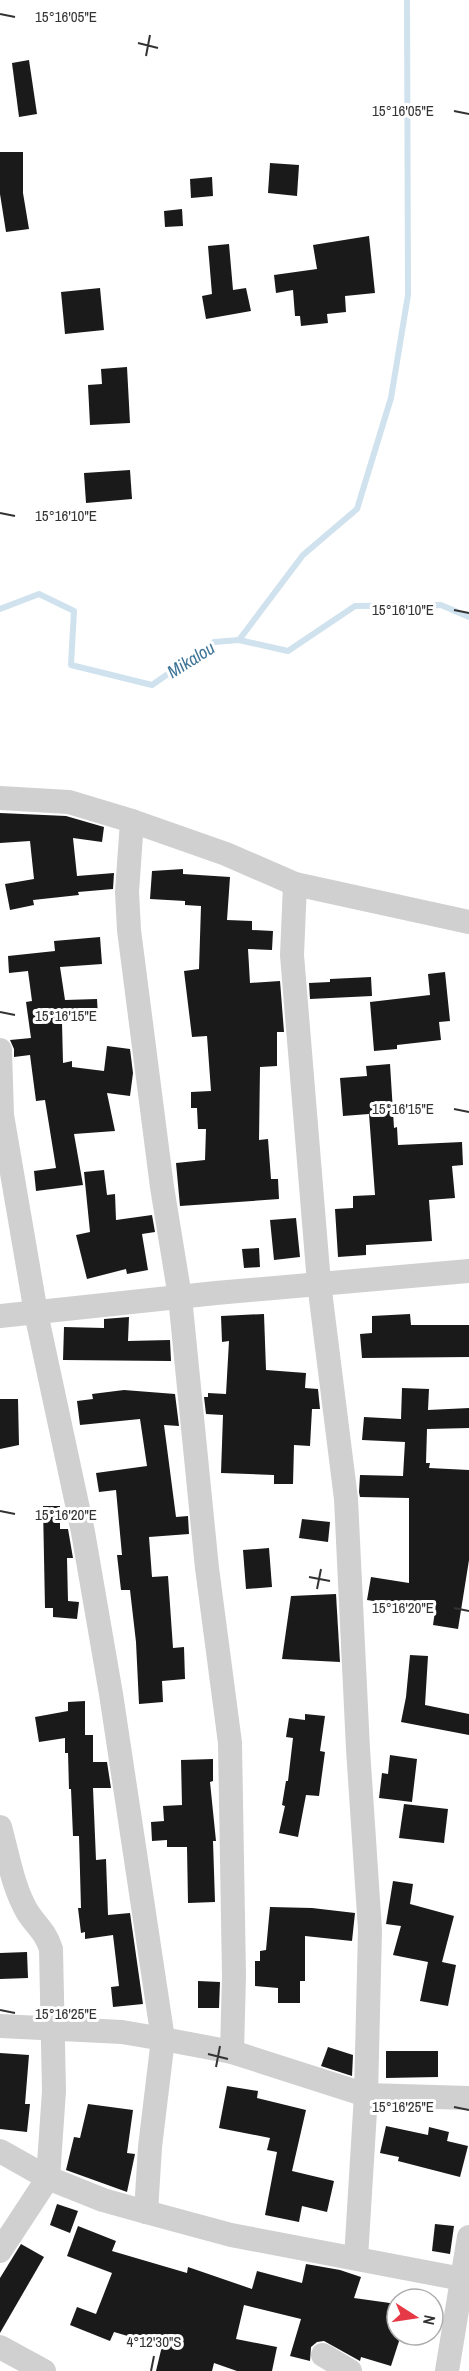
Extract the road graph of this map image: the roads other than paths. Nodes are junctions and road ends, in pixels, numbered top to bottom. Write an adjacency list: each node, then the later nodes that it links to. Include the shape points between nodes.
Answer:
1 (0, 798): 2 (street, via 69,802)
2 (132, 821): 3 (street, via 226,854); 9 (street, via 127,892 129,930)
3 (295, 884): 4 (street); 8 (street, via 292,955)
4 (469, 922): 5 (street)
5 (469, 934)
6 (0, 1050): 10 (street, via 2,1115)
7 (469, 1271): 8 (street)
8 (319, 1283): 9 (street); 17 (street, via 346,1499 370,1930)
9 (180, 1297): 10 (street); 16 (street, via 215,1643 230,1743)
10 (36, 1313): 11 (street); 15 (street, via 83,1532)
11 (0, 1316)
12 (0, 1827): 14 (street, via 16,1887 29,1914 46,1933 51,1949)
13 (0, 2026): 14 (street)
14 (53, 2028): 15 (street); 20 (street, via 54,2091)
15 (163, 2038): 16 (street); 21 (street)
16 (232, 2052): 17 (street)
17 (366, 2095): 18 (street); 24 (street)
18 (469, 2098)
19 (0, 2151): 20 (street)
20 (48, 2178): 21 (street); 23 (street)
21 (146, 2212): 24 (street, via 231,2235)
22 (469, 2237): 25 (street)
23 (0, 2251)
24 (356, 2258): 25 (street)
25 (462, 2278): 30 (street)
26 (0, 2347): 28 (street)
27 (323, 2355): 29 (street)
28 (44, 2371)
29 (350, 2371)
30 (447, 2371)

